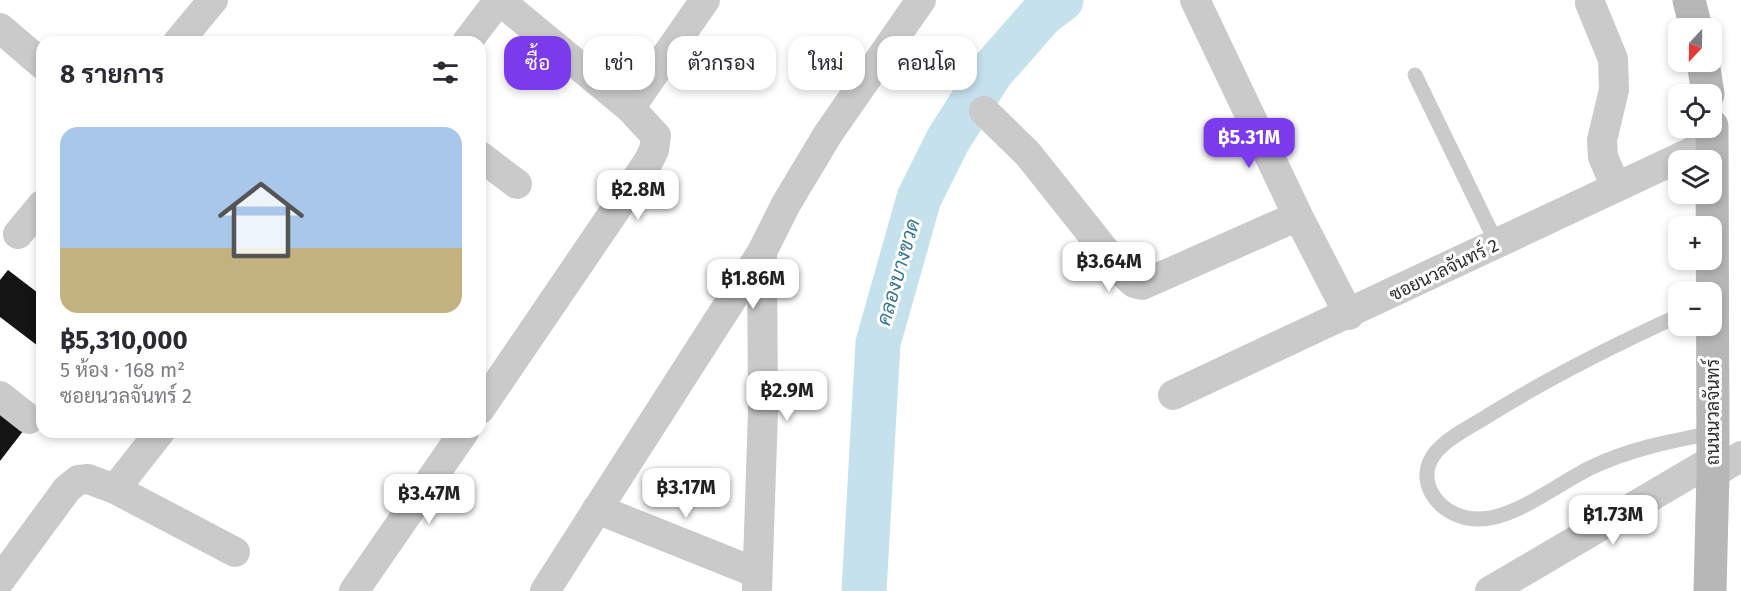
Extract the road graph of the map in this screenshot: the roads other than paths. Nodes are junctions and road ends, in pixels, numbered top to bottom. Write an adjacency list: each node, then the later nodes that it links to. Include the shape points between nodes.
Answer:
1 (213, 0): 10 (street)
2 (499, 0): 11 (street); 14 (street)
3 (705, 0): 14 (street)
4 (921, 0): 25 (street, via 828,134)
5 (1195, 0): 22 (street)
6 (1689, 0): 8 (main road)
7 (1590, 3): 20 (street, via 1613,59 1614,90 1602,140)
8 (1694, 18)
9 (0, 28): 12 (street)
10 (183, 36)
11 (472, 36)
12 (36, 59)
13 (1415, 75): 24 (lane)
14 (630, 108): 32 (street, via 656,136 654,150)
15 (984, 111): 22 (street, via 1028,154 1134,283 1142,285)
16 (1705, 138): 20 (street, ซอยนวลจันทร์ 2)
17 (1712, 138): 26 (main road, ถนนนวลจันทร์)
18 (486, 161): 19 (street)
19 (517, 184)
20 (1616, 187): 24 (street, ซอยนวลจันทร์ 2)
21 (36, 212): 23 (street)
22 (1298, 216): 27 (street)
23 (18, 234)
24 (1497, 244): 27 (street, ซอยนวลจันทร์ 2)
25 (762, 252): 38 (street); 41 (street, via 763,411)
26 (1712, 282)
27 (1349, 315): 30 (street, ซอยนวลจันทร์ 2)
28 (1668, 321): 36 (lane, via 1526,392 1443,444 1428,460 1425,478 1437,502 1461,519 1482,519 1510,512 1591,467 1639,449)
29 (1714, 336): 36 (main road, ถนนนวลจันทร์)
30 (1173, 395)
31 (0, 396): 33 (street)
32 (486, 400)
33 (29, 419)
34 (155, 438): 37 (street)
35 (460, 438): 42 (street)
36 (1720, 456): 44 (street); 45 (main road, ถนนนวลจันทร์)
37 (115, 489): 39 (street); 40 (street, via 88,479 78,480 67,489)
38 (597, 509): 41 (street); 43 (street)
39 (235, 552)
40 (0, 580)
41 (757, 582)
42 (354, 591)
43 (545, 591)
44 (1490, 591)
45 (1710, 591)

